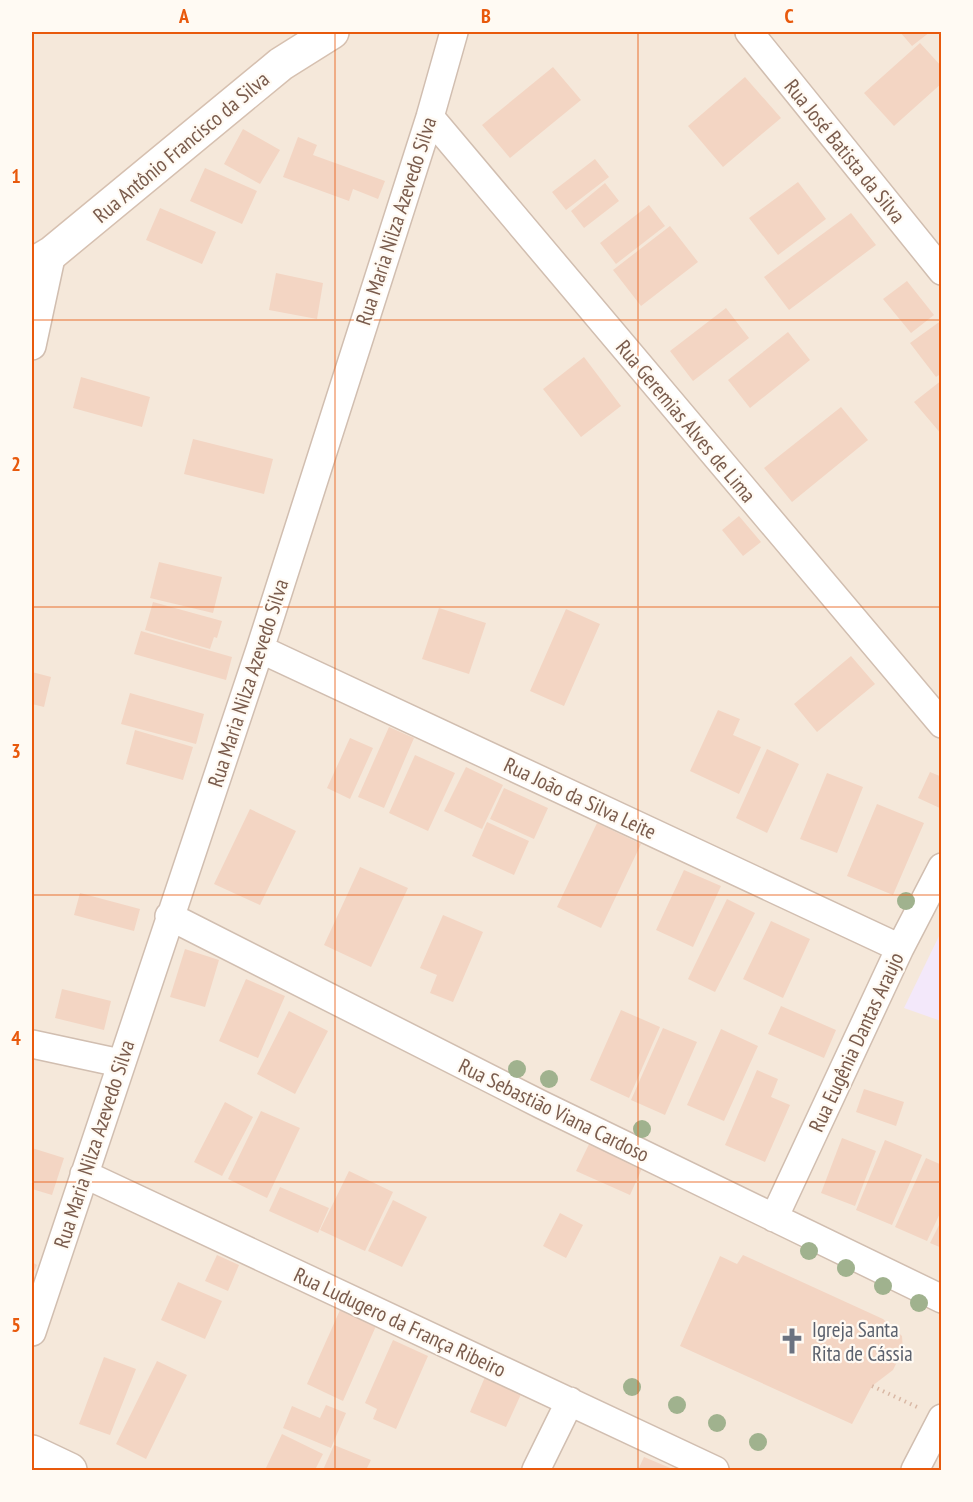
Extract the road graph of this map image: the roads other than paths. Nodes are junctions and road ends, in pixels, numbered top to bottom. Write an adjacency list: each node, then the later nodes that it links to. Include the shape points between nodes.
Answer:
1 (332, 32): 5 (main road, Rua Antônio Francisco da Silva, via 281,64)
2 (454, 32): 4 (street, Rua Maria Nilza Azevedo Silva)
3 (749, 32): 6 (street, Rua José Batista da Silva)
4 (429, 117): 8 (street, Rua Maria Nilza Azevedo Silva); 9 (street, Rua Geremias Alves de Lima)
5 (42, 259): 7 (street)
6 (942, 271)
7 (32, 346)
8 (260, 649): 11 (street, Rua Maria Nilza Azevedo Silva); 12 (street, Rua João da Silva Leite)
9 (942, 724)
10 (942, 867): 12 (street, Rua Eugênia Dantas Araujo)
11 (169, 916): 14 (street, Rua Maria Nilza Azevedo Silva); 16 (street, Rua Sebastião Viana Cardoso, via 542,1106)
12 (900, 948): 16 (street, Rua Eugênia Dantas Araujo)
13 (32, 1044): 14 (street)
14 (120, 1063): 15 (street, Rua Maria Nilza Azevedo Silva)
15 (84, 1174): 18 (street, Rua Maria Nilza Azevedo Silva); 19 (street, Rua Ludugero da França Ribeiro)
16 (774, 1218): 17 (street, Rua Sebastião Viana Cardoso)
17 (942, 1299)
18 (32, 1332)
19 (570, 1401): 23 (street); 24 (street, Rua Ludugero da França Ribeiro)
20 (941, 1418): 25 (street)
21 (32, 1452): 22 (main road)
22 (70, 1470)
23 (536, 1470)
24 (715, 1470)
25 (915, 1470)

